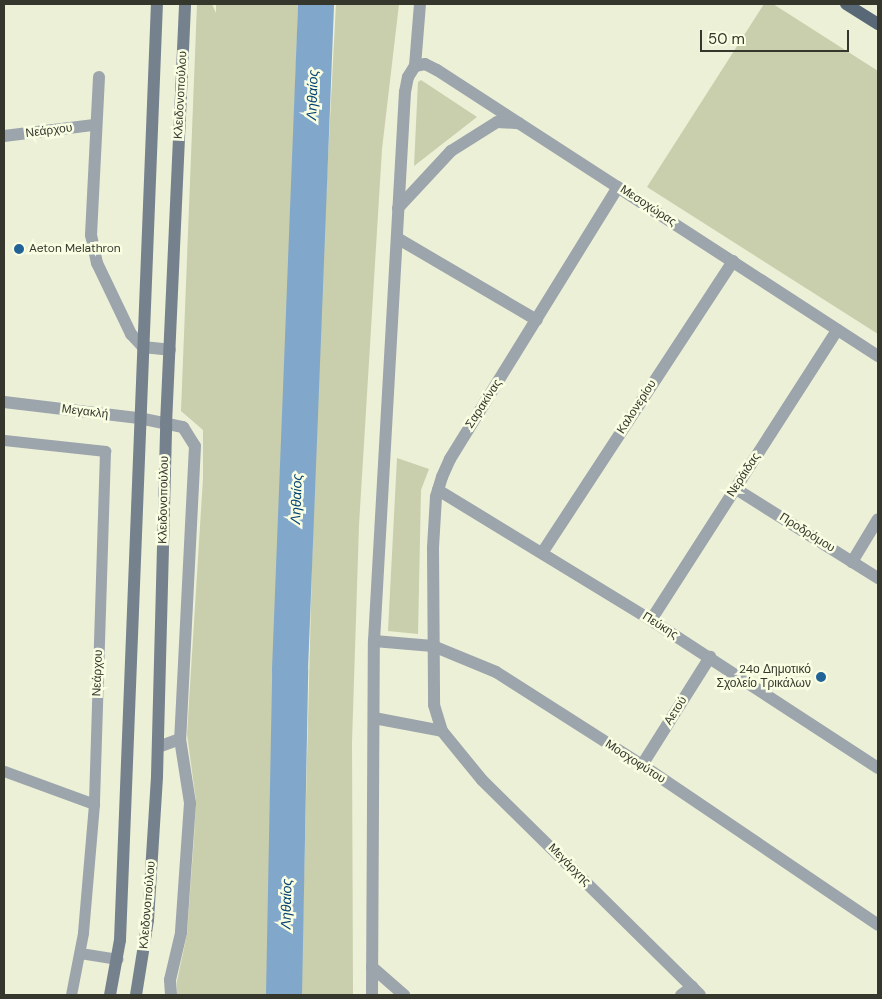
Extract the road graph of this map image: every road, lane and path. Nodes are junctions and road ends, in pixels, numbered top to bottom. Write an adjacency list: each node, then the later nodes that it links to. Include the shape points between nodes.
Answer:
1 (157, 4): 17 (street, Κλειδονοπούλου)
2 (185, 4): 18 (street, Κλειδονοπούλου)
3 (420, 4): 6 (street)
4 (846, 4): 5 (main road)
5 (878, 24)
6 (415, 66): 8 (street, Μεσοχώρας, via 432,67); 12 (street, via 406,87)
7 (99, 76): 9 (street)
8 (521, 124): 11 (street, Μεσοχώρας); 12 (street, via 497,122 451,151)
9 (94, 125): 10 (street, Νεάρχου); 17 (street, via 91,235 97,263 127,327)
10 (4, 136)
11 (618, 187): 14 (street, Μεσοχώρας); 15 (street, Σαρακίνας)
12 (398, 208): 13 (street)
13 (397, 238): 15 (street); 31 (street)
14 (733, 261): 16 (street, Μεσοχώρας); 27 (street, Καλονερίου)
15 (537, 320): 25 (street, Σαρακίνας, via 450,459)
16 (837, 330): 19 (street, Μεσοχώρας); 24 (street, Νεράιδας)
17 (143, 347): 18 (street); 21 (street, Κλειδονοπούλου)
18 (170, 350): 22 (street, Κλειδονοπούλου)
19 (878, 356)
20 (4, 402): 21 (street, Μεγακλή)
21 (139, 418): 22 (street, Μεγακλή); 44 (street, Κλειδονοπούλου)
22 (166, 424): 36 (street, Μεγακλή, via 182,427 195,446); 37 (street, Κλειδονοπούλου)
23 (4, 440): 41 (lane, Νεάρχου, via 105,451)
24 (736, 489): 28 (street, Προδρόμου); 30 (street, Νεράιδας)
25 (438, 490): 27 (street, Πεύκης); 32 (street, Σαρακίνας)
26 (878, 520): 28 (street)
27 (542, 553): 30 (street, Πεύκης)
28 (852, 562): 29 (street, Προδρόμου)
29 (878, 578)
30 (651, 620): 33 (street, Πεύκης)
31 (374, 641): 32 (street, Μοσχοφύτου); 34 (street)
32 (433, 646): 35 (street, Μεγάρχης, via 434,706); 39 (street, Μοσχοφύτου, via 496,672)
33 (710, 657): 38 (street, Πεύκης); 39 (street, Αετού)
34 (374, 718): 35 (street); 45 (street)
35 (442, 731): 46 (street, Μεγάρχης, via 482,780)
36 (180, 740): 37 (street); 50 (street, Μεγακλή, via 190,803 181,933 170,980)
37 (158, 747): 49 (street, Κλειδονοπούλου, via 148,920)
38 (877, 763)
39 (642, 765): 42 (street, Μοσχοφύτου)
40 (4, 771): 41 (lane)
41 (94, 804): 43 (lane, Νεάρχου)
42 (878, 925)
43 (80, 953): 44 (lane); 47 (lane, Νεάρχου)
44 (118, 959): 48 (street, Κλειδονοπούλου)
45 (372, 967): 51 (street); 52 (street)
46 (696, 991): 53 (street)
47 (71, 995)
48 (110, 995)
49 (136, 995)
50 (171, 995)
51 (372, 995)
52 (404, 995)
53 (681, 995)

